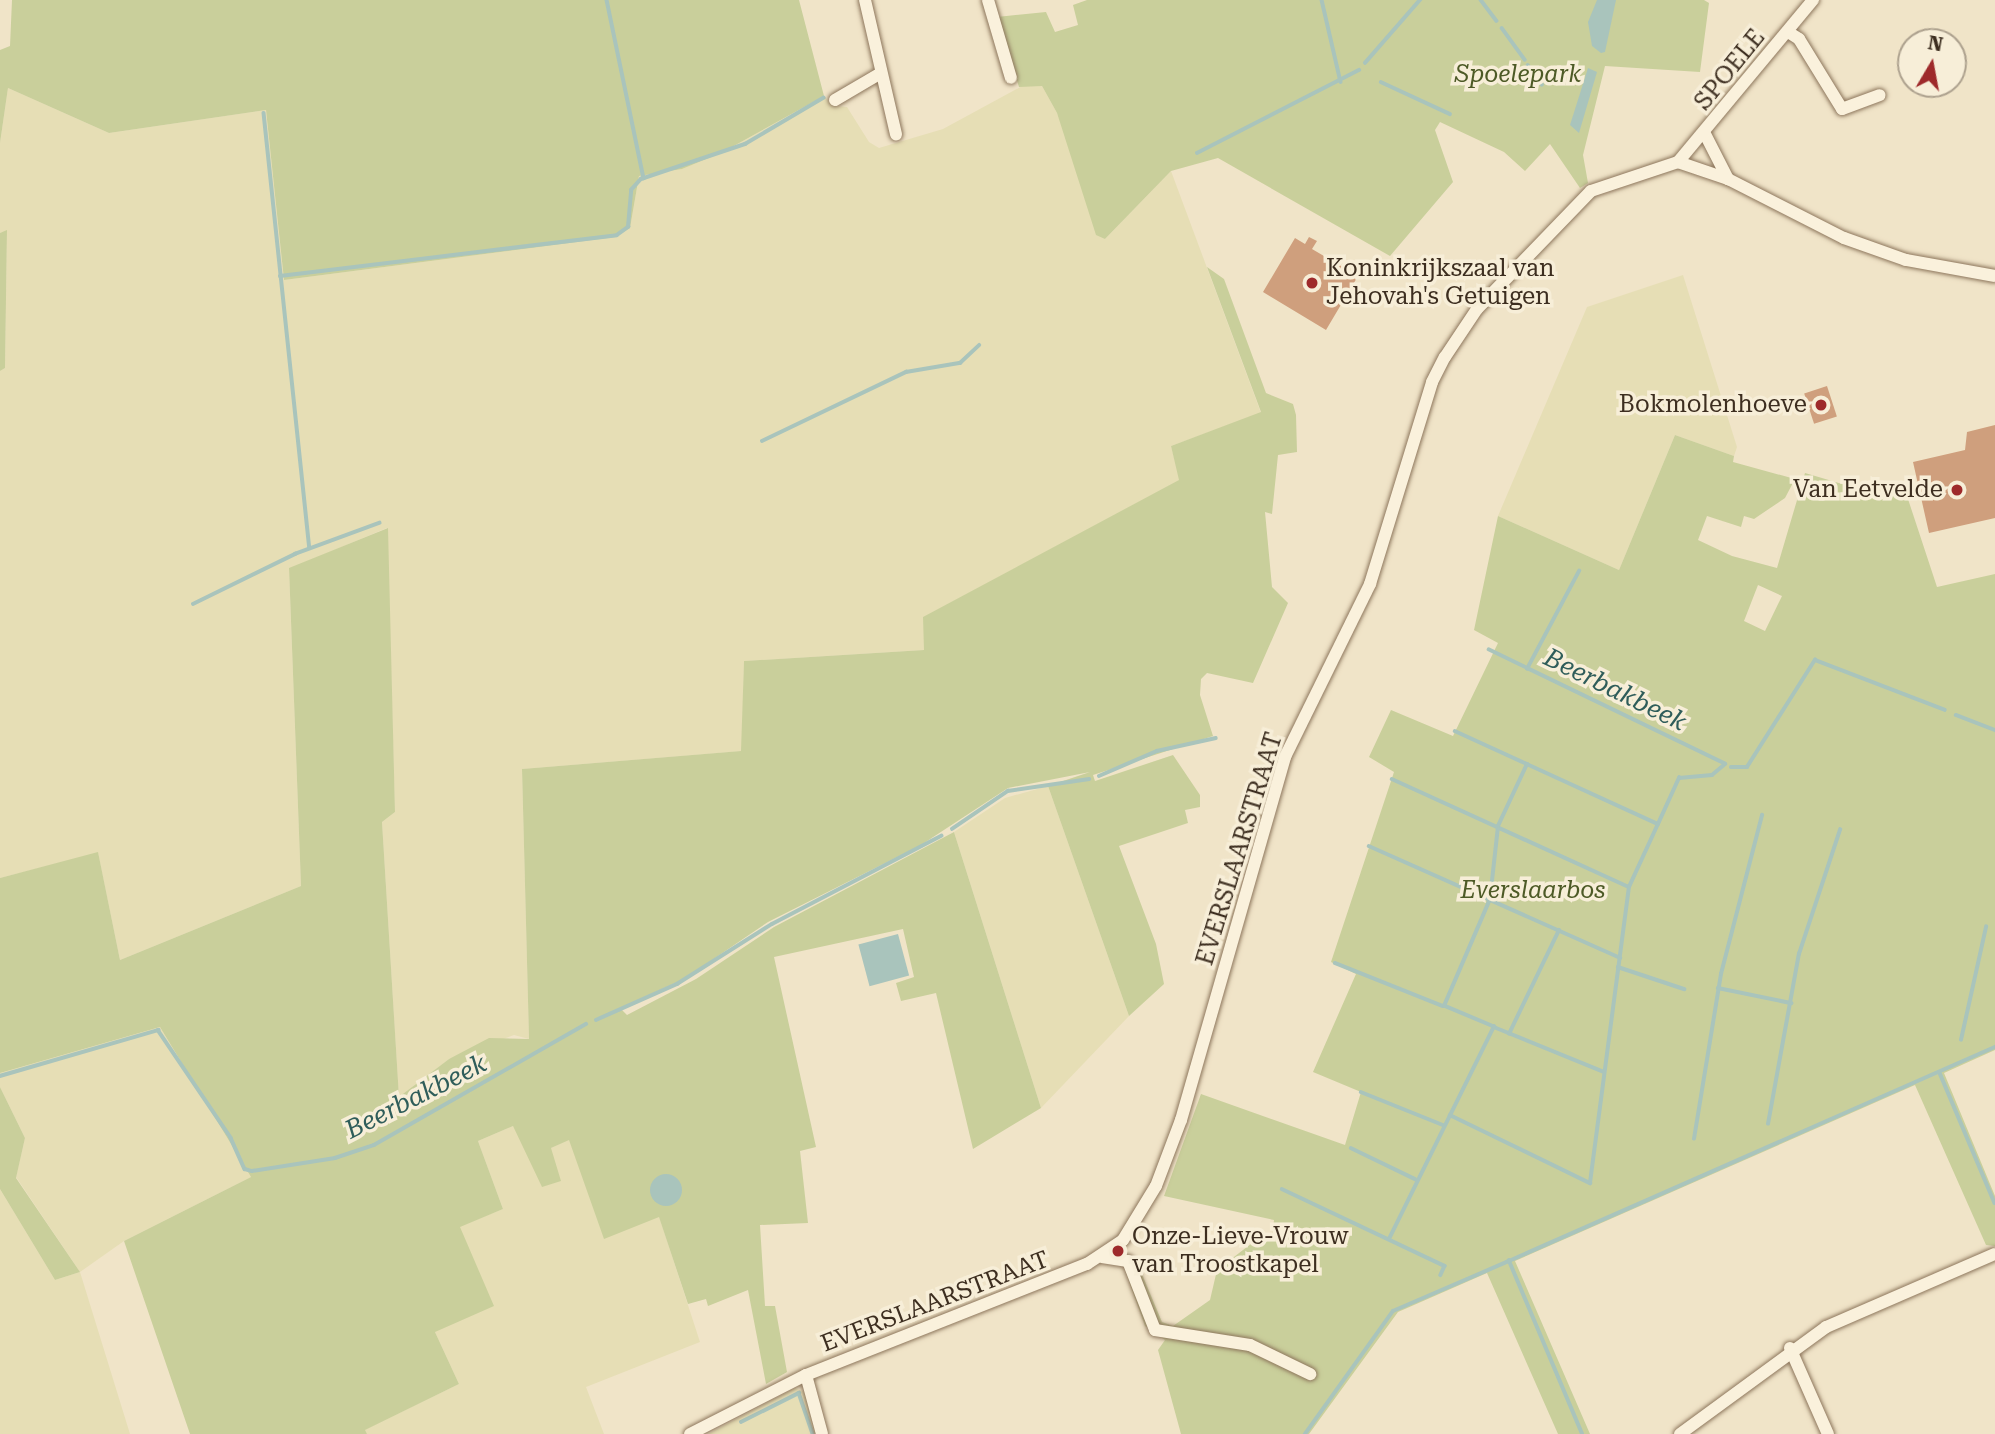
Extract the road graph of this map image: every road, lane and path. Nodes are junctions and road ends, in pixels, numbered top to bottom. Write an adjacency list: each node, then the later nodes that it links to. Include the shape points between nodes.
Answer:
1 (865, 0): 5 (street)
2 (988, 0): 6 (street)
3 (1813, 0): 4 (street, SPOELE)
4 (1788, 32): 7 (street, via 1799,39 1842,109); 10 (street, SPOELE)
5 (881, 73): 8 (street); 9 (street)
6 (1011, 78)
7 (1880, 95)
8 (835, 100)
9 (896, 134)
10 (1705, 134): 11 (street, EVERSLAARSTRAAT); 12 (street)
11 (1678, 162): 12 (street); 14 (street, EVERSLAARSTRAAT, via 1591,191 1477,309 1432,382 1370,584 1285,757 1181,1120 1156,1186)
12 (1728, 179): 13 (street, via 1844,238 1906,260)
13 (1995, 276)
14 (1123, 1240): 16 (street, EVERSLAARSTRAAT); 17 (street)
15 (1995, 1254): 18 (street, via 1826,1326)
16 (1102, 1257): 17 (street); 20 (street, EVERSLAARSTRAAT)
17 (1128, 1261): 19 (street, via 1155,1330 1250,1345)
18 (1790, 1348): 23 (street); 24 (street)
19 (1310, 1374)
20 (806, 1375): 21 (street, EVERSLAARSTRAAT); 22 (street)
21 (690, 1434)
22 (822, 1434)
23 (1680, 1434)
24 (1828, 1434)

